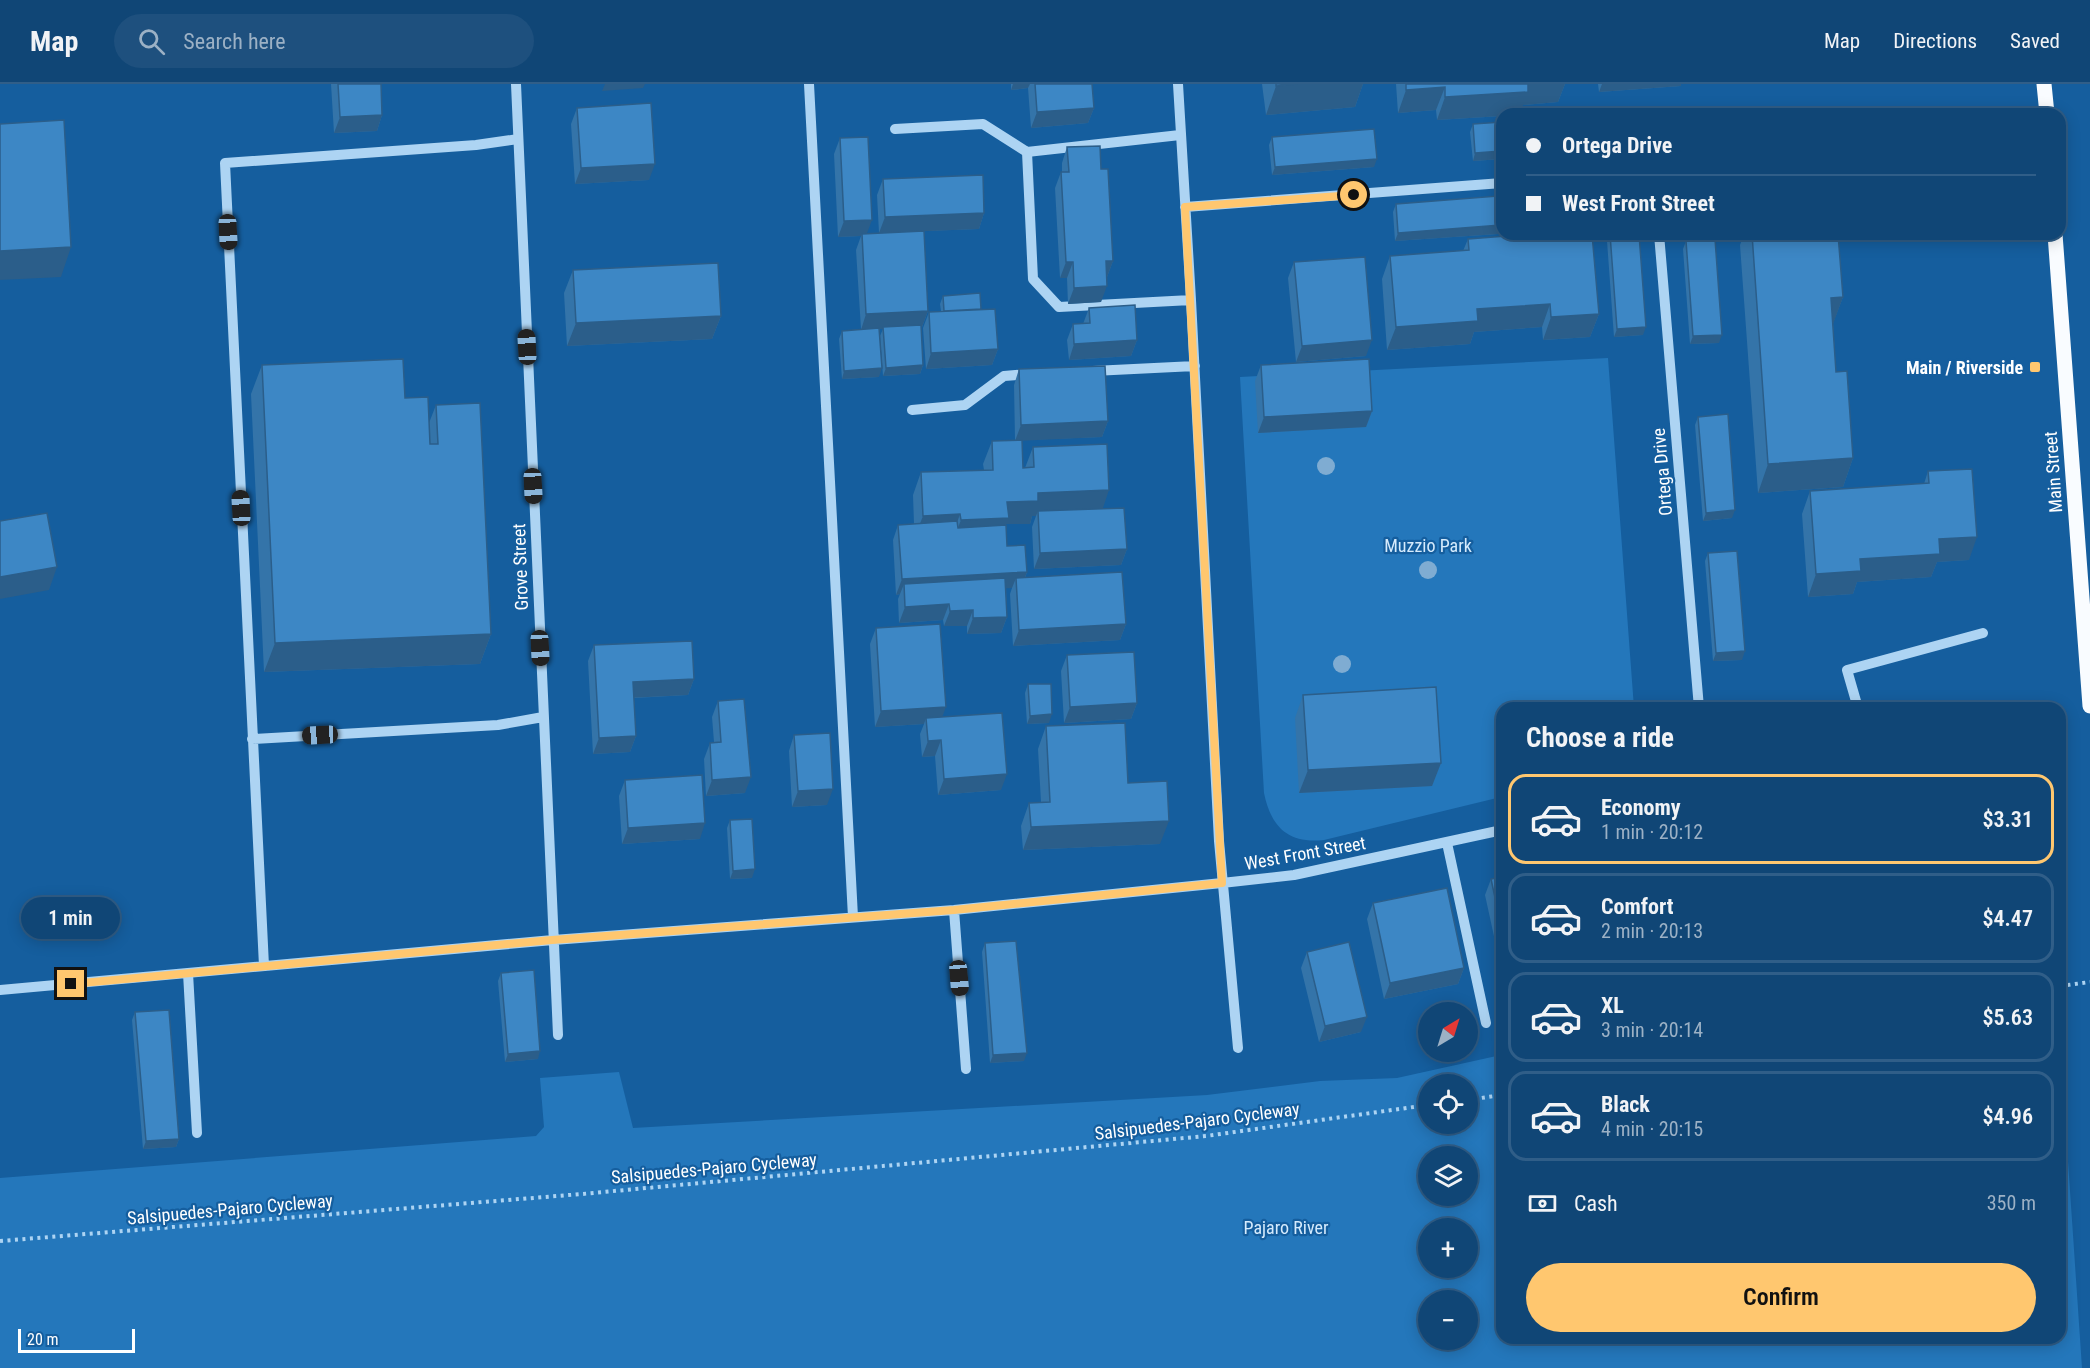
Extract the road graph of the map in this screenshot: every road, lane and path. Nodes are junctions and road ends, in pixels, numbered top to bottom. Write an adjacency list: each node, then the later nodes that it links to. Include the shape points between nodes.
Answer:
1 (516, 84): 8 (street, Grove Street)
2 (809, 84): 30 (street)
3 (1178, 84): 7 (street)
4 (2044, 84): 5 (main road)
5 (2046, 108)
6 (895, 129): 9 (street, via 983,124)
7 (1180, 135): 9 (street); 11 (street)
8 (518, 139): 24 (street, Grove Street); 25 (street, via 225,163)
9 (1027, 152): 14 (street, via 1033,279 1059,307)
10 (1496, 183): 11 (street)
11 (1185, 207): 14 (street)
12 (1660, 240): 21 (street, Ortega Drive)
13 (2055, 240): 20 (main road, Main Street)
14 (1191, 300): 15 (street)
15 (1194, 366): 16 (street); 28 (street)
16 (1085, 372)
17 (1039, 374): 18 (street, via 1004,376 965,405)
18 (912, 410)
19 (1983, 633): 22 (street, via 1847,670)
20 (2089, 672): 23 (main road, Main Street)
21 (1698, 702)
22 (1856, 702)
23 (2090, 706)
24 (543, 717): 25 (street, via 498,725); 31 (street, Grove Street)
25 (252, 739): 32 (street)
26 (1496, 831): 27 (street, West Front Street)
27 (1447, 843): 28 (street, West Front Street, via 1294,875); 37 (street)
28 (1222, 883): 29 (street, West Front Street); 39 (street)
29 (954, 910): 30 (street, West Front Street); 40 (street)
30 (853, 917): 31 (street, West Front Street)
31 (552, 940): 32 (street, West Front Street); 38 (street, Grove Street)
32 (264, 966): 33 (street, West Front Street)
33 (189, 973): 36 (street, West Front Street); 44 (street)
34 (2090, 982): 35 (path)
35 (2066, 985)
36 (0, 990)
37 (1486, 1023)
38 (558, 1035)
39 (1238, 1048)
40 (966, 1069)
41 (1496, 1096): 42 (path)
42 (1478, 1098)
43 (1418, 1107): 45 (path, Salsipuedes-Pajaro Cycleway, via 1206,1137 582,1194)
44 (197, 1133)
45 (0, 1240)

